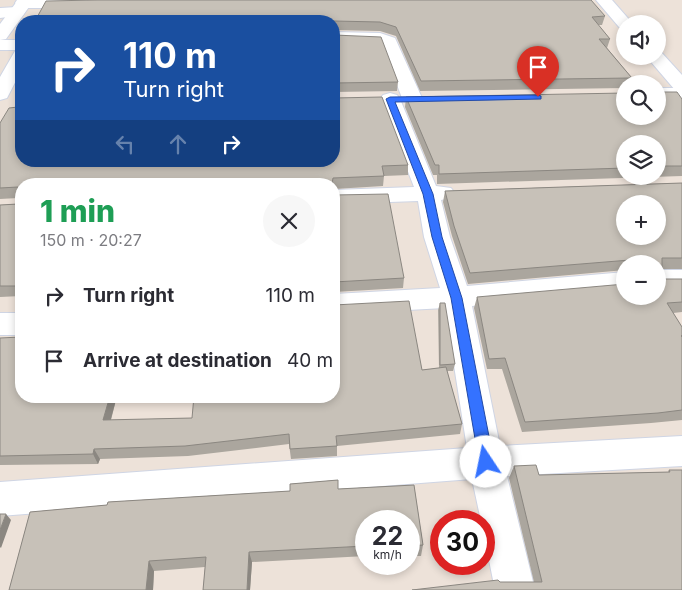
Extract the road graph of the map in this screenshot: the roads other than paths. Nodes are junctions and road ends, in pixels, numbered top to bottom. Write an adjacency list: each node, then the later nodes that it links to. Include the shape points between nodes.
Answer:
1 (604, 0): 5 (street)
2 (96, 3): 3 (street)
3 (22, 5): 4 (street); 6 (street)
4 (0, 13)
5 (617, 15)
6 (0, 36)
7 (340, 37): 16 (street, via 380,38 389,42)
8 (15, 44): 9 (street)
9 (0, 45)
10 (663, 65): 12 (street)
11 (15, 71): 17 (street)
12 (682, 86)
13 (666, 94): 14 (street)
14 (682, 94)
15 (432, 98): 16 (street)
16 (391, 99): 19 (street)
17 (2, 105)
18 (468, 192): 19 (street)
19 (428, 194): 20 (street); 24 (street, via 437,237)
20 (340, 196)
21 (682, 278): 22 (street)
22 (666, 279)
23 (616, 283): 24 (street)
24 (457, 298): 25 (street); 29 (street)
25 (340, 304)
26 (0, 324): 27 (street)
27 (15, 324)
28 (682, 451): 29 (street)
29 (486, 462): 30 (street); 31 (street)
30 (0, 499)
31 (515, 590)

